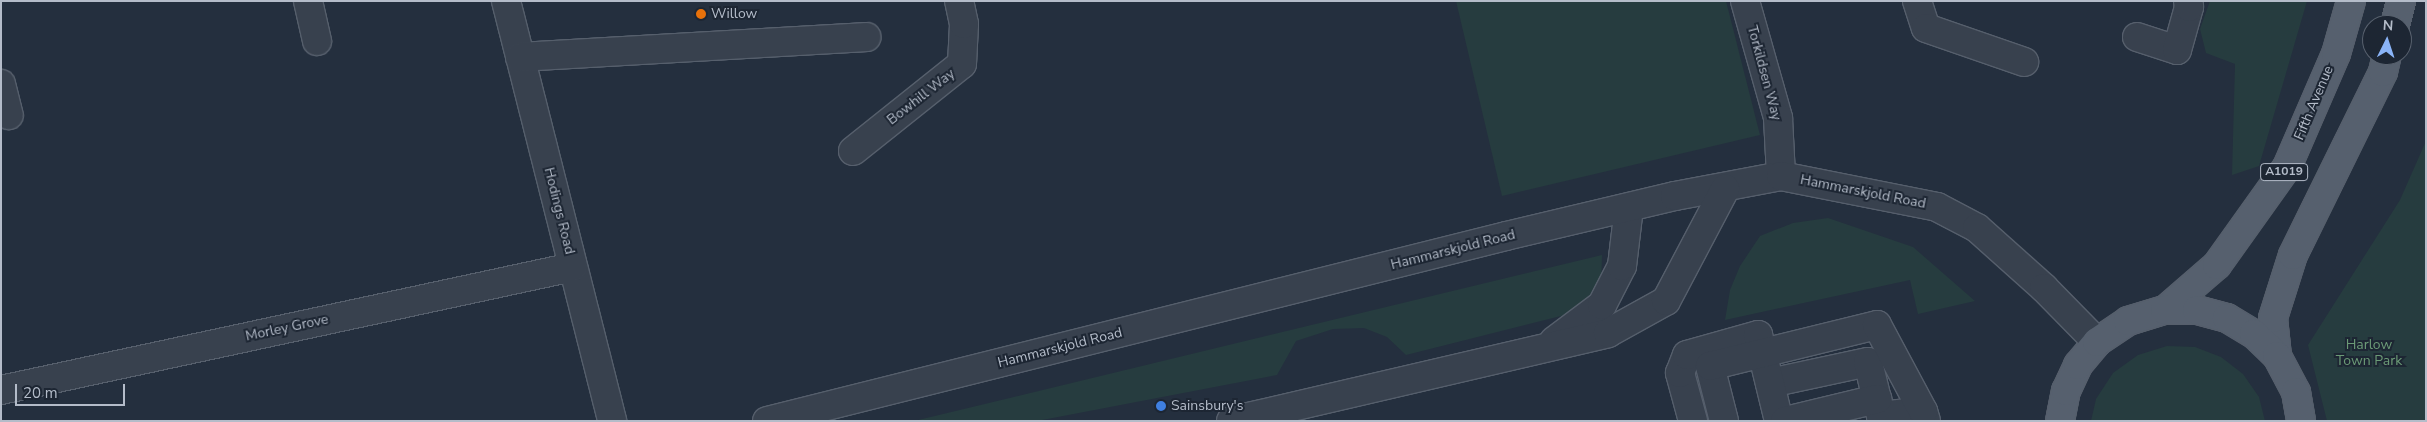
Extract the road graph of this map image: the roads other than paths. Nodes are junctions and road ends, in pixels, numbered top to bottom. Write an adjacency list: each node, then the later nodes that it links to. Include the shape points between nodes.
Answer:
1 (308, 1): 12 (street)
2 (506, 1): 13 (street, Hodings Road)
3 (959, 1): 18 (street, Bowhill Way, via 964,24 962,64)
4 (1745, 1): 19 (street, Torkildsen Way, via 1778,118)
5 (1916, 1): 14 (street, via 1926,28)
6 (2188, 1): 11 (street, via 2177,50)
7 (2351, 1): 23 (main road, Fifth Avenue / A1019, via 2336,54 2287,167 2217,265)
8 (2401, 1): 9 (main road)
9 (2398, 15)
10 (866, 37): 13 (street)
11 (2137, 37)
12 (317, 41)
13 (520, 57): 22 (street, Hodings Road)
14 (2024, 62)
15 (2385, 65): 27 (main road, A1019, via 2293,255 2273,318)
16 (1, 84): 17 (street)
17 (9, 115)
18 (853, 151)
19 (1781, 176): 20 (street, Hammarskjold Road); 24 (street, Hammarskjold Road, via 1937,207 1977,228 2044,288)
20 (1725, 189): 21 (street, Hammarskjold Road); 26 (street, via 1666,300 1608,333)
21 (1629, 207): 26 (street, via 1622,266 1602,305); 33 (street, Hammarskjold Road)
22 (573, 267): 28 (street, Morley Grove); 32 (street, Hodings Road)
23 (2165, 310): 24 (main road, via 2128,321); 27 (main road, via 2197,310 2227,318 2254,334)
24 (2097, 342): 37 (main road, via 2078,365 2066,392)
25 (1760, 344): 30 (street); 31 (street, via 1877,325); 35 (street, via 1687,354 1680,372); 36 (street, via 1710,366)
26 (1543, 349): 34 (street)
27 (2277, 356): 38 (main road, via 2296,392)
28 (1, 390)
29 (1872, 404): 30 (street); 31 (street)
30 (1777, 406)
31 (1925, 416)
32 (612, 421)
33 (767, 421)
34 (1231, 421)
35 (1693, 421)
36 (1724, 421)
37 (2060, 421)
38 (2301, 421)

